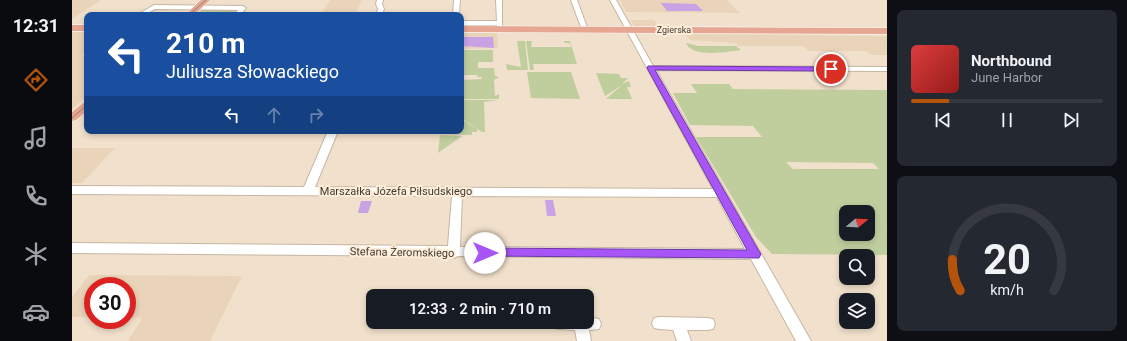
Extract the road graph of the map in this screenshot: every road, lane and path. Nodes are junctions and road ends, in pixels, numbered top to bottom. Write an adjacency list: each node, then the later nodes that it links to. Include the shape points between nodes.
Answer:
1 (206, 0): 7 (main road)
2 (380, 0): 11 (street)
3 (458, 0): 12 (street)
4 (499, 0): 14 (street)
5 (574, 0): 18 (street)
6 (613, 0): 19 (street)
7 (198, 7): 8 (street, via 154,7); 9 (main road); 10 (street, via 243,8)
8 (144, 12)
9 (192, 12)
10 (240, 12)
11 (380, 12)
12 (456, 12)
13 (464, 23): 14 (street)
14 (500, 26): 17 (main road, Zgierska); 18 (main road, Zgierska)
15 (72, 28): 16 (main road)
16 (84, 28)
17 (464, 29)
18 (585, 30): 19 (main road, Zgierska)
19 (630, 30): 20 (main road, Zgierska); 21 (street)
20 (887, 31)
21 (651, 68): 22 (street); 29 (street)
22 (887, 69)
23 (84, 108): 24 (main road)
24 (72, 118)
25 (331, 134): 27 (street)
26 (72, 190): 27 (street, Marszałka Józefa Piłsudskiego)
27 (308, 191): 28 (street, Marszałka Józefa Piłsudskiego)
28 (457, 192): 29 (street, Marszałka Józefa Piłsudskiego); 31 (street)
29 (720, 193): 32 (street)
30 (72, 248): 31 (street, Stefana Żeromskiego)
31 (454, 253): 32 (street, Stefana Żeromskiego)
32 (756, 254): 39 (street)
33 (660, 323): 34 (street)
34 (678, 324): 35 (street); 38 (street)
35 (708, 324)
36 (586, 329): 37 (street)
37 (584, 341)
38 (684, 341)
39 (804, 341)

